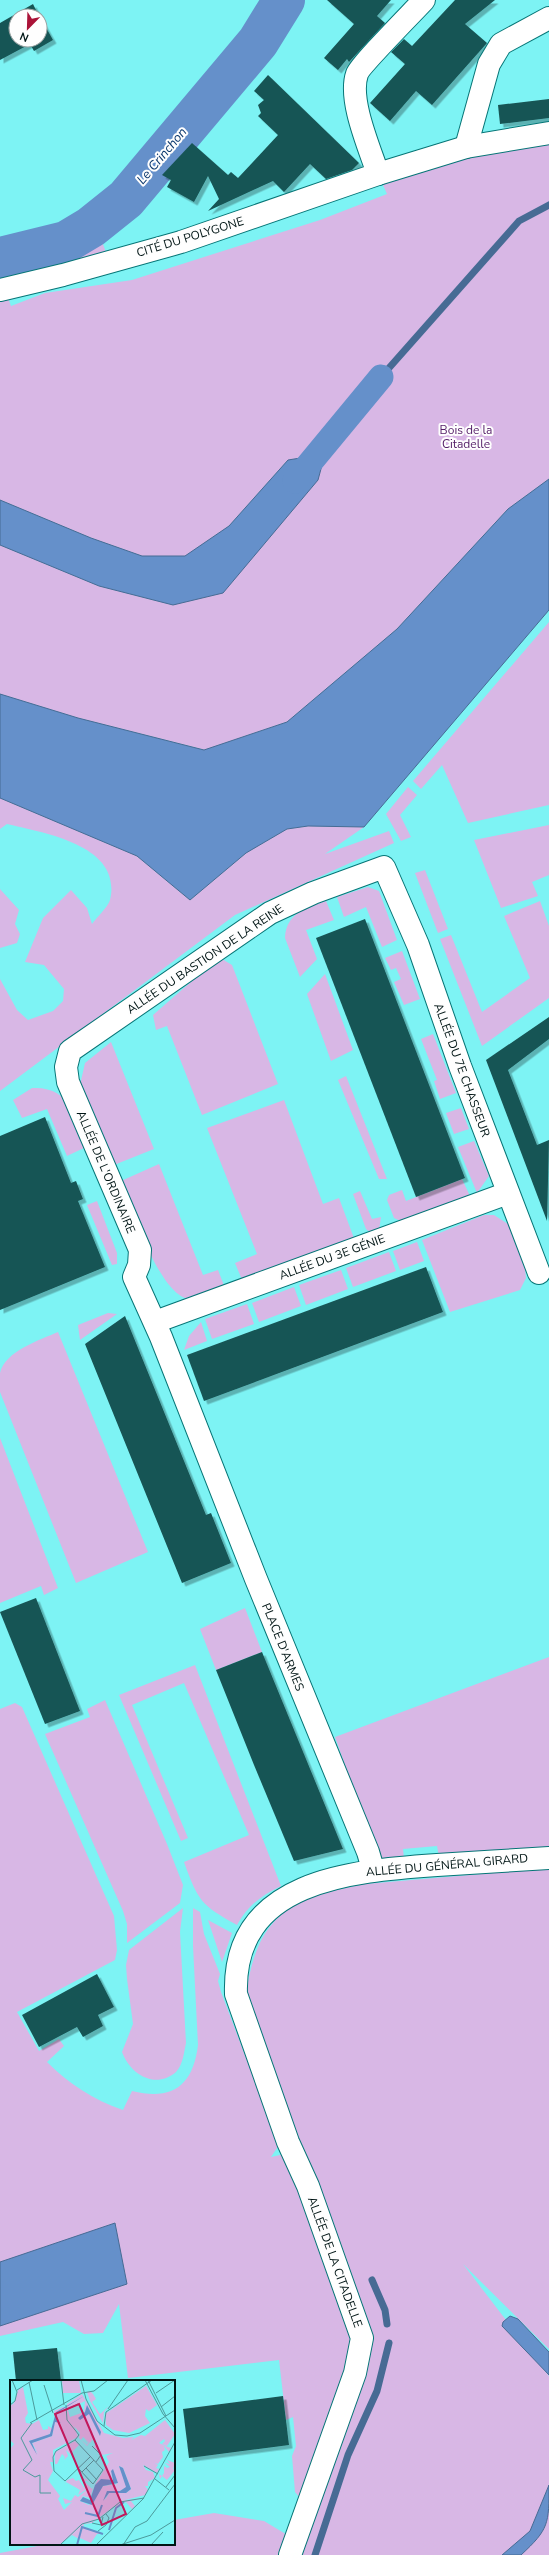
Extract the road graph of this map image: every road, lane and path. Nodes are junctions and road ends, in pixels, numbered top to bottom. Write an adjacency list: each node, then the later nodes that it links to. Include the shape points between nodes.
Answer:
1 (424, 0): 5 (street, via 357,73 354,91 360,119)
2 (549, 18): 4 (street, via 501,44 489,64)
3 (549, 133): 4 (street, CITÉ DU POLYGONE)
4 (466, 147): 5 (street, CITÉ DU POLYGONE)
5 (378, 174): 6 (street, CITÉ DU POLYGONE, via 181,242)
6 (0, 290)
7 (384, 867): 8 (street, ALLÉE DU BASTION DE LA REINE, via 313,893 270,913 70,1051); 9 (street, ALLÉE DU 7E CHASSEUR, via 418,946)
8 (66, 1067): 11 (street, ALLÉE DE L'ORDINAIRE, via 68,1082 140,1250 139,1265)
9 (508, 1193): 10 (street, ALLÉE DU 7E CHASSEUR); 12 (street, ALLÉE DU 3E GÉNIE)
10 (539, 1273)
11 (134, 1277): 12 (street, PLACE D'ARMES)
12 (155, 1322): 14 (street, PLACE D'ARMES)
13 (549, 1858): 14 (street, ALLÉE DU GÉNÉRAL GIRARD)
14 (373, 1869): 15 (street, ALLÉE DU GÉNÉRAL GIRARD, via 325,1881 292,1893 265,1912 247,1936 235,1968)
15 (236, 1994): 16 (street, ALLÉE DE LA CITADELLE, via 288,2142 308,2186 362,2338 355,2373)
16 (290, 2555)

